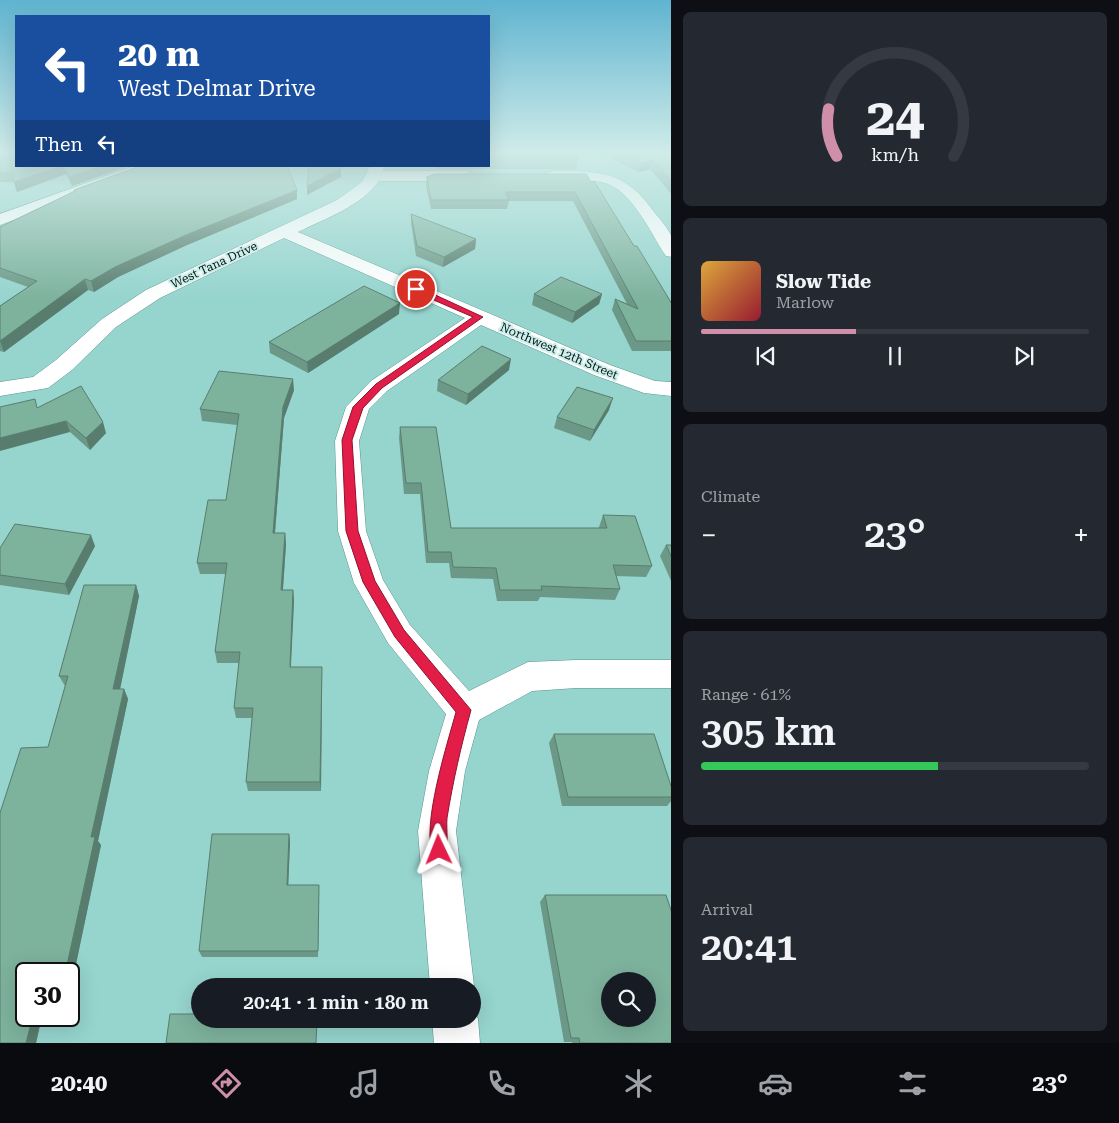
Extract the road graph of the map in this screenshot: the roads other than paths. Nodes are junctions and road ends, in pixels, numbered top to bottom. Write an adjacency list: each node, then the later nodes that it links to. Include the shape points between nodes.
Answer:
1 (48, 203): 4 (street)
2 (345, 203): 5 (street, West Tana Drive)
3 (639, 203): 6 (street)
4 (0, 220)
5 (284, 232): 7 (street, Northwest 12th Street); 8 (street, West Tana Drive, via 153,294 109,323 40,383)
6 (671, 251)
7 (479, 317): 9 (street, Northwest 12th Street, via 602,370 652,388); 11 (street, via 379,386 358,407 347,440 352,531 369,582 399,634)
8 (0, 389)
9 (671, 389)
10 (671, 674): 11 (street, via 576,674 528,678)
11 (464, 710): 12 (street, via 447,771 437,831)
12 (451, 978)
13 (456, 1028): 14 (street)
14 (457, 1043)

